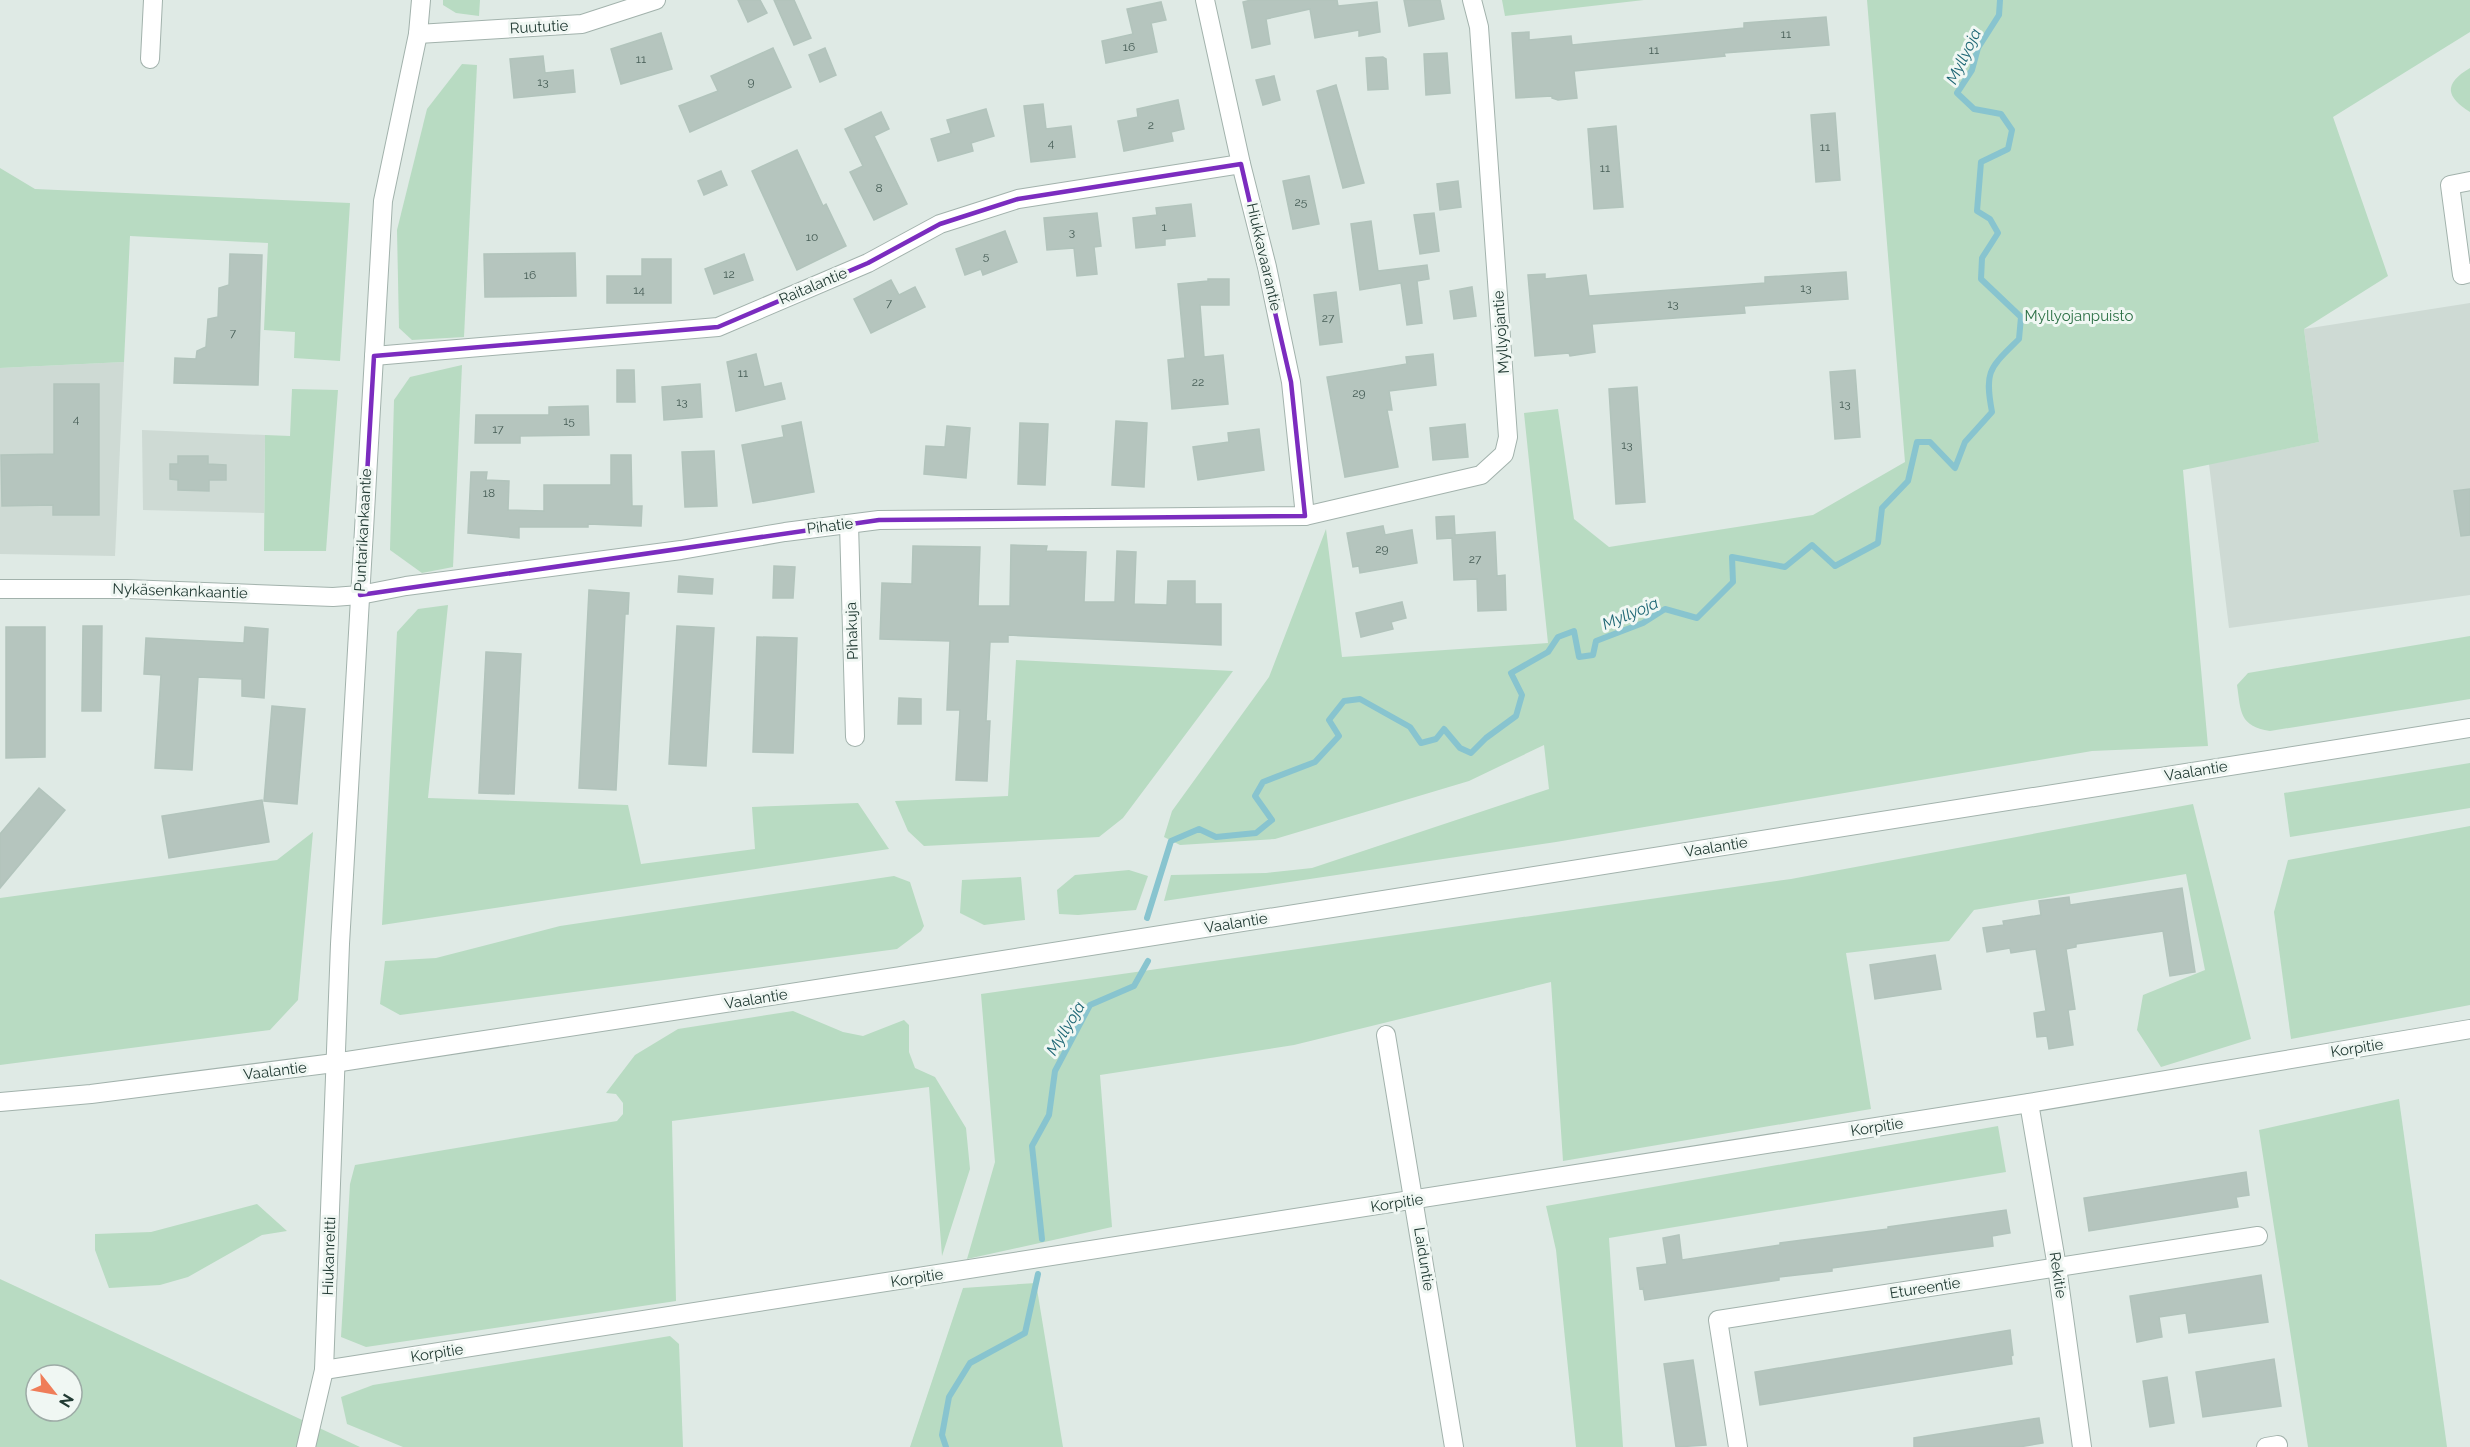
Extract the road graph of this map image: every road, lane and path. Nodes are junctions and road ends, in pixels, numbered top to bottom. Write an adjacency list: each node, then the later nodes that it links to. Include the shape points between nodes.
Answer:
1 (153, 0): 7 (street)
2 (421, 0): 6 (street, Puntarikankaantie)
3 (656, 0): 6 (street, Ruututie, via 582,24)
4 (1205, 0): 8 (street, Hiukkavaarantie)
5 (1472, 0): 12 (street, Myllyojantie, via 1479,27 1508,437 1504,454 1481,475)
6 (418, 34): 11 (street, Puntarikankaantie, via 383,201)
7 (150, 59)
8 (1241, 164): 11 (street, Raitalantie, via 1018,199 940,224 868,263 718,327); 12 (street, Hiukkavaarantie, via 1292,382)
9 (2470, 181): 10 (street, via 2450,184 2463,274)
10 (2470, 273)
11 (374, 356): 15 (street, Puntarikankaantie)
12 (1305, 516): 13 (street, Pihatie, via 879,520)
13 (849, 524): 15 (street, Pihatie); 17 (street, Pihakuja)
14 (0, 589): 15 (street, Nykäsenkankaantie)
15 (360, 595): 20 (street, Puntarikankaantie)
16 (2470, 728): 20 (street, Vaalantie, via 921,974)
17 (855, 738)
18 (2470, 1029): 22 (street, Korpitie)
19 (1386, 1035): 23 (street, Laiduntie)
20 (334, 1063): 21 (street, Vaalantie); 26 (street, Hiukanreitti)
21 (0, 1102)
22 (2029, 1103): 23 (street, Korpitie); 25 (street, Rekitie)
23 (1415, 1200): 26 (street, Korpitie); 28 (street, Laiduntie)
24 (2258, 1236): 25 (street, Etureentie)
25 (2057, 1267): 29 (street, Etureentie, via 1718,1320); 30 (street, Rekitie)
26 (324, 1370): 27 (street, Hiukanreitti)
27 (306, 1447)
28 (1454, 1447)
29 (1738, 1447)
30 (2082, 1447)

